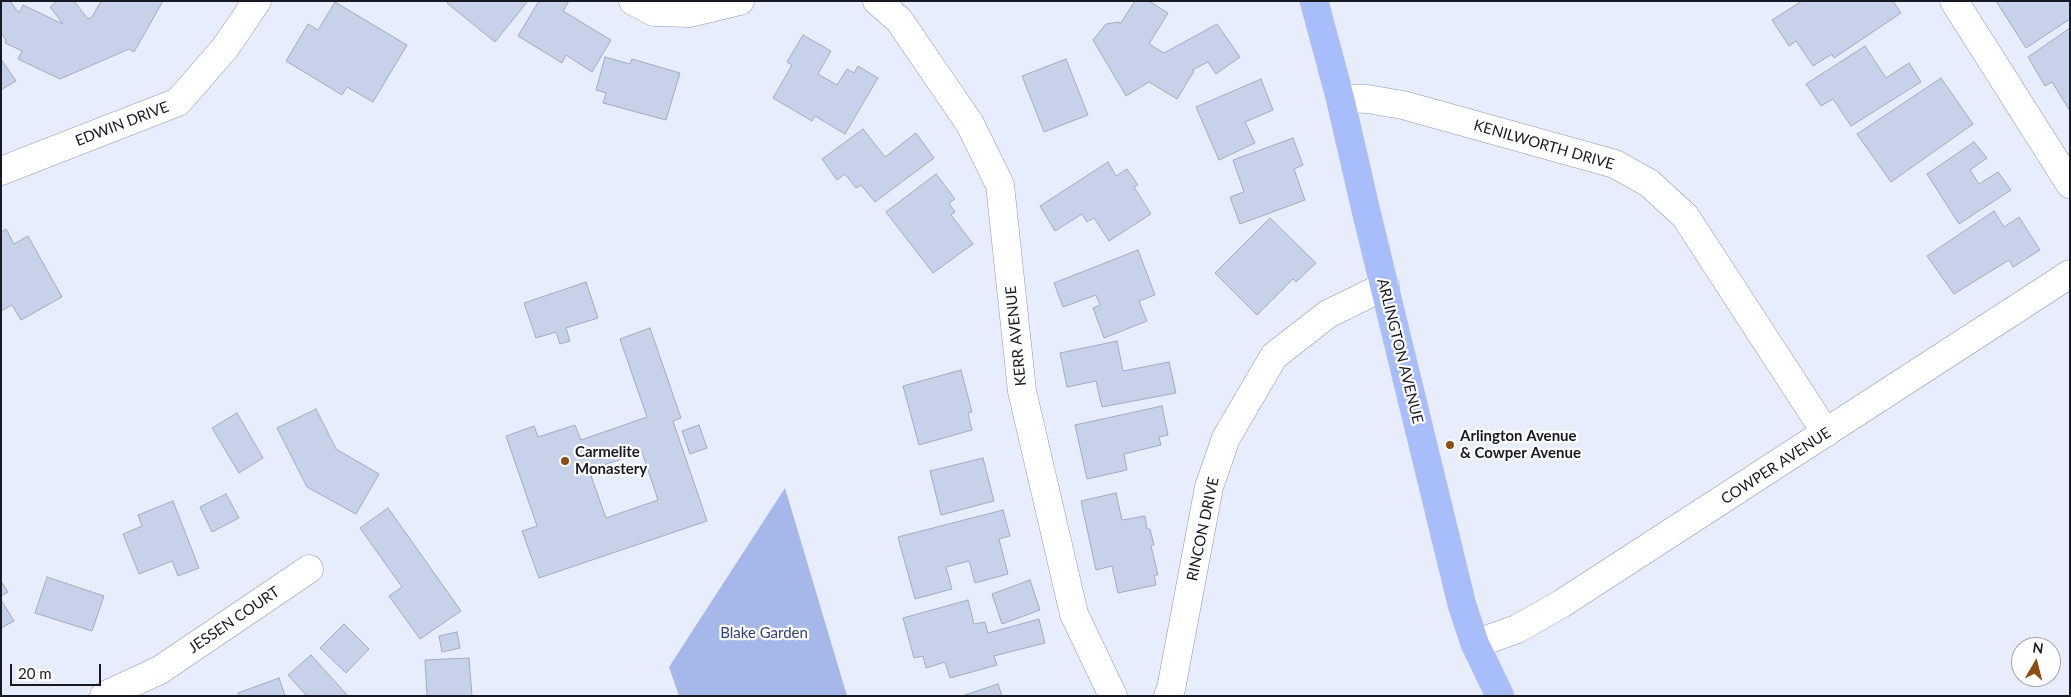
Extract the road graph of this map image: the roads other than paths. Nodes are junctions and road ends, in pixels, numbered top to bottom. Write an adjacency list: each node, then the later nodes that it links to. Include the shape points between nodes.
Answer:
1 (257, 1): 8 (street, EDWIN DRIVE, via 225,48 178,102)
2 (633, 1): 3 (street, via 654,12 690,12)
3 (740, 1)
4 (877, 1): 16 (street, KERR AVENUE, via 900,20 970,124 1000,185 1022,391 1074,614)
5 (1314, 1): 7 (main road, ARLINGTON AVENUE)
6 (1954, 1): 9 (street)
7 (1340, 98): 11 (main road, ARLINGTON AVENUE); 12 (street, KENILWORTH DRIVE, via 1367,98 1403,105 1616,164 1649,183 1685,216)
8 (1, 171)
9 (2070, 184)
10 (2070, 274): 12 (street, COWPER AVENUE)
11 (1384, 286): 14 (main road, ARLINGTON AVENUE, via 1462,605); 17 (street, RINCON DRIVE, via 1328,314 1274,356 1226,438 1209,487)
12 (1826, 433): 14 (street, COWPER AVENUE, via 1561,604 1517,630)
13 (309, 569): 15 (street, JESSEN COURT, via 160,670)
14 (1475, 644): 18 (main road, ARLINGTON AVENUE)
15 (104, 696)
16 (1113, 696)
17 (1168, 696)
18 (1500, 696)

